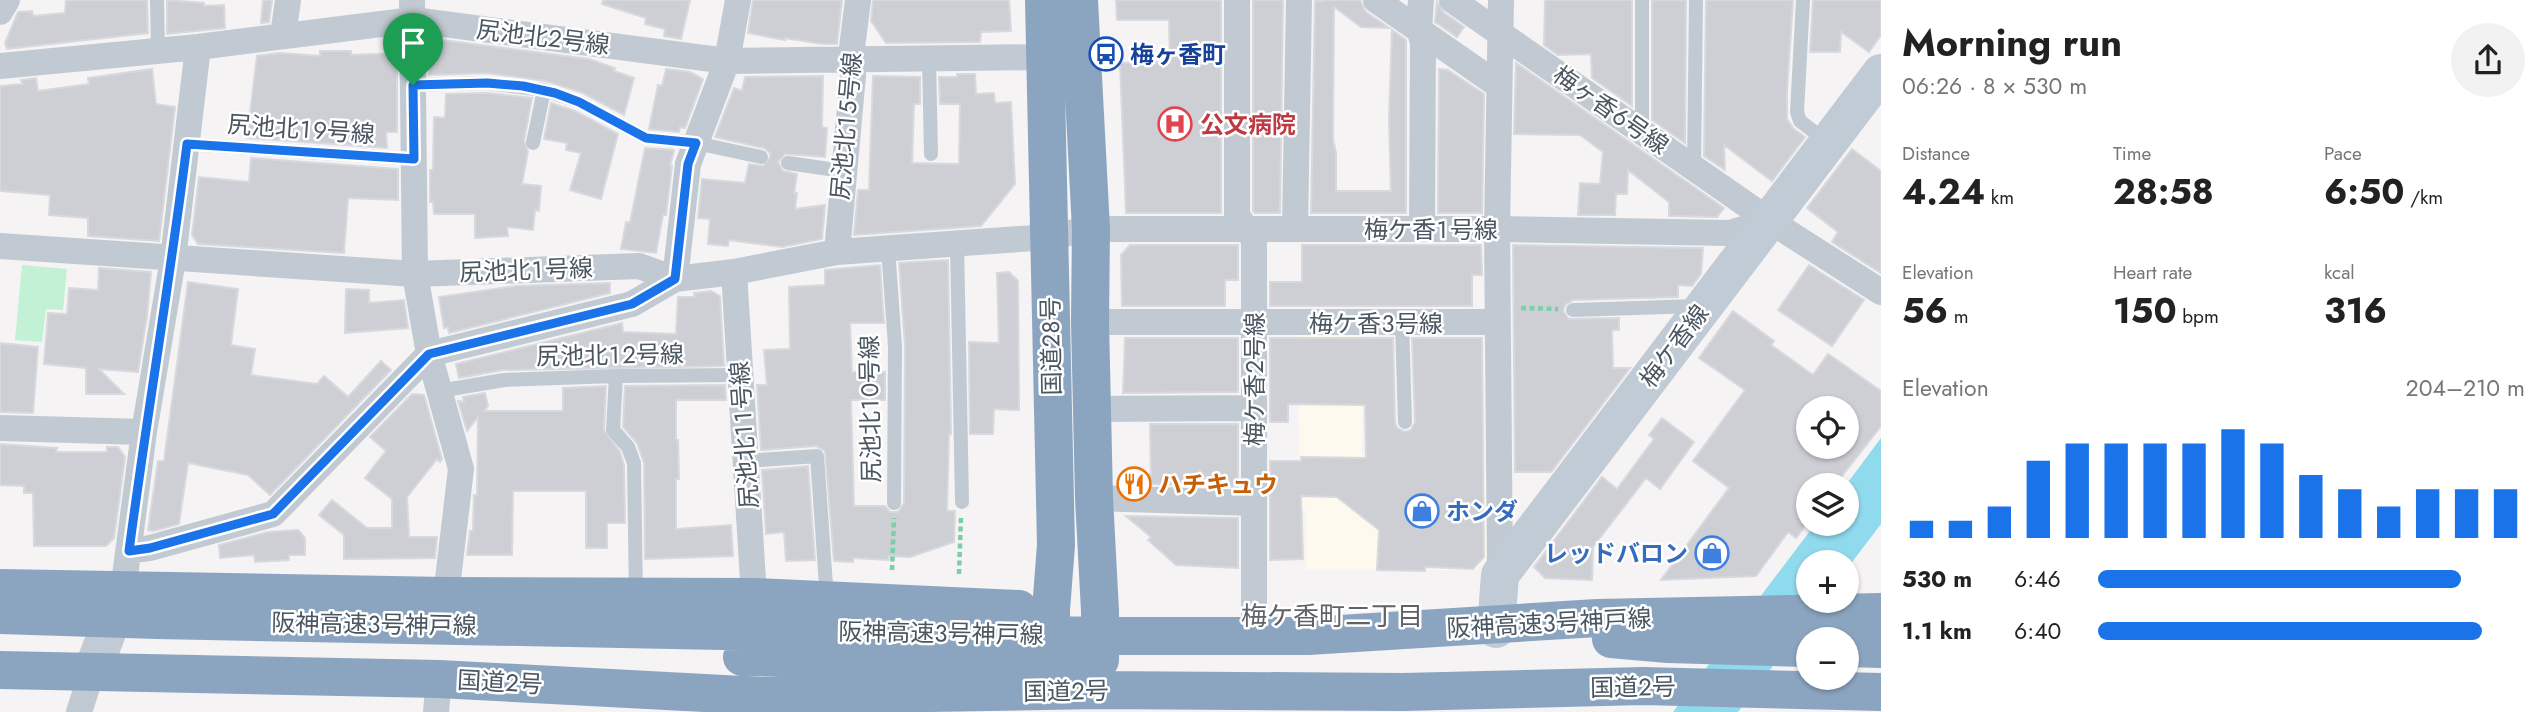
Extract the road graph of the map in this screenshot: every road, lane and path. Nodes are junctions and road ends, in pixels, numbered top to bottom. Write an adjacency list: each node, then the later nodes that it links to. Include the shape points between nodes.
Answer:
1 (7, 0): 18 (street)
2 (157, 0): 23 (lane)
3 (288, 0): 21 (street)
4 (858, 0): 26 (street, 尻池北１５号線)
5 (1044, 0): 24 (highway, 国道28号)
6 (1079, 0): 48 (highway, 国道28号)
7 (1237, 0): 45 (street, 梅ケ香２号線, via 1237,216)
8 (1299, 0): 46 (street)
9 (1376, 0): 19 (street)
10 (1421, 0): 19 (street)
11 (1452, 0): 20 (street, 梅ヶ香６号線)
12 (1501, 0): 20 (street)
13 (1642, 0): 33 (lane)
14 (1696, 0): 42 (lane)
15 (1803, 0): 35 (lane, via 1797,112 1800,121)
16 (735, 1): 27 (street)
17 (412, 10): 21 (street, 尻池北２号線); 27 (street, 尻池北２号線); 30 (street)
18 (0, 12)
19 (1419, 29): 31 (street); 47 (street, via 1423,42)
20 (1501, 33): 31 (street); 33 (street, 梅ヶ香６号線)
21 (284, 36): 22 (street, 尻池北２号線)
22 (198, 47): 23 (street, 尻池北２号線); 37 (street)
23 (158, 51): 28 (street, 尻池北２号線)
24 (1046, 57): 25 (street, 尻池北２号線); 50 (highway, 国道28号)
25 (929, 59): 26 (street, 尻池北２号線); 38 (lane)
26 (853, 60): 27 (street, 尻池北２号線); 43 (street, 尻池北１５号線)
27 (727, 61): 36 (street)
28 (0, 66)
29 (1881, 73): 35 (street, 梅ケ香線)
30 (413, 85): 32 (lane, via 487,83); 40 (street)
31 (1498, 85): 49 (street)
32 (544, 90): 34 (lane); 36 (lane, via 579,102 646,138)
33 (1642, 131): 42 (street, 梅ヶ香６号線)
34 (533, 142)
35 (1828, 142): 44 (street, 梅ケ香線)
36 (696, 143): 39 (lane); 58 (street, via 688,164)
37 (187, 144): 40 (lane, 尻池北１９号線); 55 (street)
38 (931, 154)
39 (761, 157)
40 (414, 159): 57 (street)
41 (788, 163): 43 (lane)
42 (1694, 168): 44 (street, 梅ヶ香６号線)
43 (843, 171): 54 (street, 尻池北１５号線)
44 (1770, 221): 49 (street, 梅ケ香１号線, via 1730,233); 59 (street, 梅ヶ香６号線); 60 (street, 梅ケ香線)
45 (1246, 228): 46 (street, 梅ケ香１号線); 48 (street, 梅ケ香１号線); 65 (street, 梅ケ香２号線, via 1254,239)
46 (1295, 228): 47 (street, 梅ケ香１号線)
47 (1422, 228): 49 (street, 梅ケ香１号線)
48 (1091, 229): 50 (street, 梅ケ香１号線); 63 (highway, 国道28号)
49 (1497, 229): 62 (street)
50 (1048, 237): 51 (street, 尻池北１号線); 90 (highway, 国道28号, via 1056,545)
51 (957, 243): 53 (street, 尻池北１号線); 77 (lane)
52 (0, 246): 55 (street, 尻池北１号線)
53 (888, 248): 54 (street, 尻池北１号線); 78 (lane, 尻池北１０号線, via 895,346)
54 (837, 252): 56 (street, 尻池北１号線)
55 (173, 258): 57 (street, 尻池北１号線); 74 (street)
56 (734, 272): 58 (street, 尻池北１号線); 67 (street, 尻池北１１号線)
57 (415, 274): 58 (street, 尻池北１号線, via 639,266); 66 (street)
58 (675, 279): 66 (street, via 632,304)
59 (1881, 292)
60 (1705, 306): 61 (lane); 83 (street, 梅ケ香線)
61 (1573, 310): 62 (path)
62 (1498, 315): 64 (street, 梅ケ香３号線); 83 (street)
63 (1090, 322): 65 (street, 梅ケ香３号線); 71 (highway, 国道28号)
64 (1402, 322): 65 (street, 梅ケ香３号線); 72 (lane)
65 (1253, 323): 70 (street, 梅ケ香２号線)
66 (429, 354): 69 (street); 80 (street, via 273,514)
67 (741, 375): 68 (lane, 尻池北１２号線); 75 (street, 尻池北１１号線)
68 (616, 376): 69 (lane, 尻池北１２号線, via 504,380); 87 (lane, via 613,429 634,463)
69 (439, 391): 86 (street, via 461,470)
70 (1253, 408): 71 (street); 79 (street, 梅ケ香２号線)
71 (1092, 409): 76 (highway, 国道28号)
72 (1405, 422)
73 (0, 428): 74 (street)
74 (145, 432): 80 (street)
75 (746, 461): 88 (street, 尻池北１１号線); 89 (lane, via 817,456)
76 (1094, 498): 79 (street); 91 (highway, 国道28号)
77 (962, 502): 82 (path)
78 (894, 503): 81 (path, 尻池北１０号線)
79 (1254, 503): 94 (street, 梅ケ香２号線)
80 (129, 551): 85 (street)
81 (892, 570)
82 (959, 574)
83 (1500, 575): 95 (street)
84 (0, 587): 85 (highway, 国道2号)
85 (123, 592): 86 (highway, 国道2号); 101 (street)
86 (446, 596): 87 (highway, 国道2号)
87 (636, 597): 88 (highway, 国道2号)
88 (754, 597): 89 (highway, 国道2号)
89 (827, 600): 90 (highway, 国道2号)
90 (1051, 610): 91 (highway, 国道2号); 104 (highway, 国道28号)
91 (1100, 611): 94 (highway, 国道2号); 105 (highway, 国道28号)
92 (1881, 612): 93 (highway, 阪神高速3号神戸線, via 1597,618 1308,636 694,630)
93 (0, 615)
94 (1254, 617): 95 (highway, 国道2号)
95 (1496, 629): 97 (highway, 国道2号, via 1668,644)
96 (0, 644): 109 (highway, 阪神高速3号神戸線, via 1112,667)
97 (1796, 648)
98 (1859, 648): 99 (highway)
99 (1881, 649)
100 (0, 670): 101 (highway, 国道2号)
101 (92, 672): 103 (highway, 国道2号); 108 (street)
102 (1881, 692): 106 (highway, 国道2号, via 1766,694 1671,686)
103 (438, 695): 107 (highway, 国道2号)
104 (1051, 701): 105 (highway, 国道2号); 107 (highway, 国道2号)
105 (1099, 701): 106 (highway, 国道2号)
106 (1401, 702)
107 (761, 704)
108 (79, 712)
109 (1732, 712)

